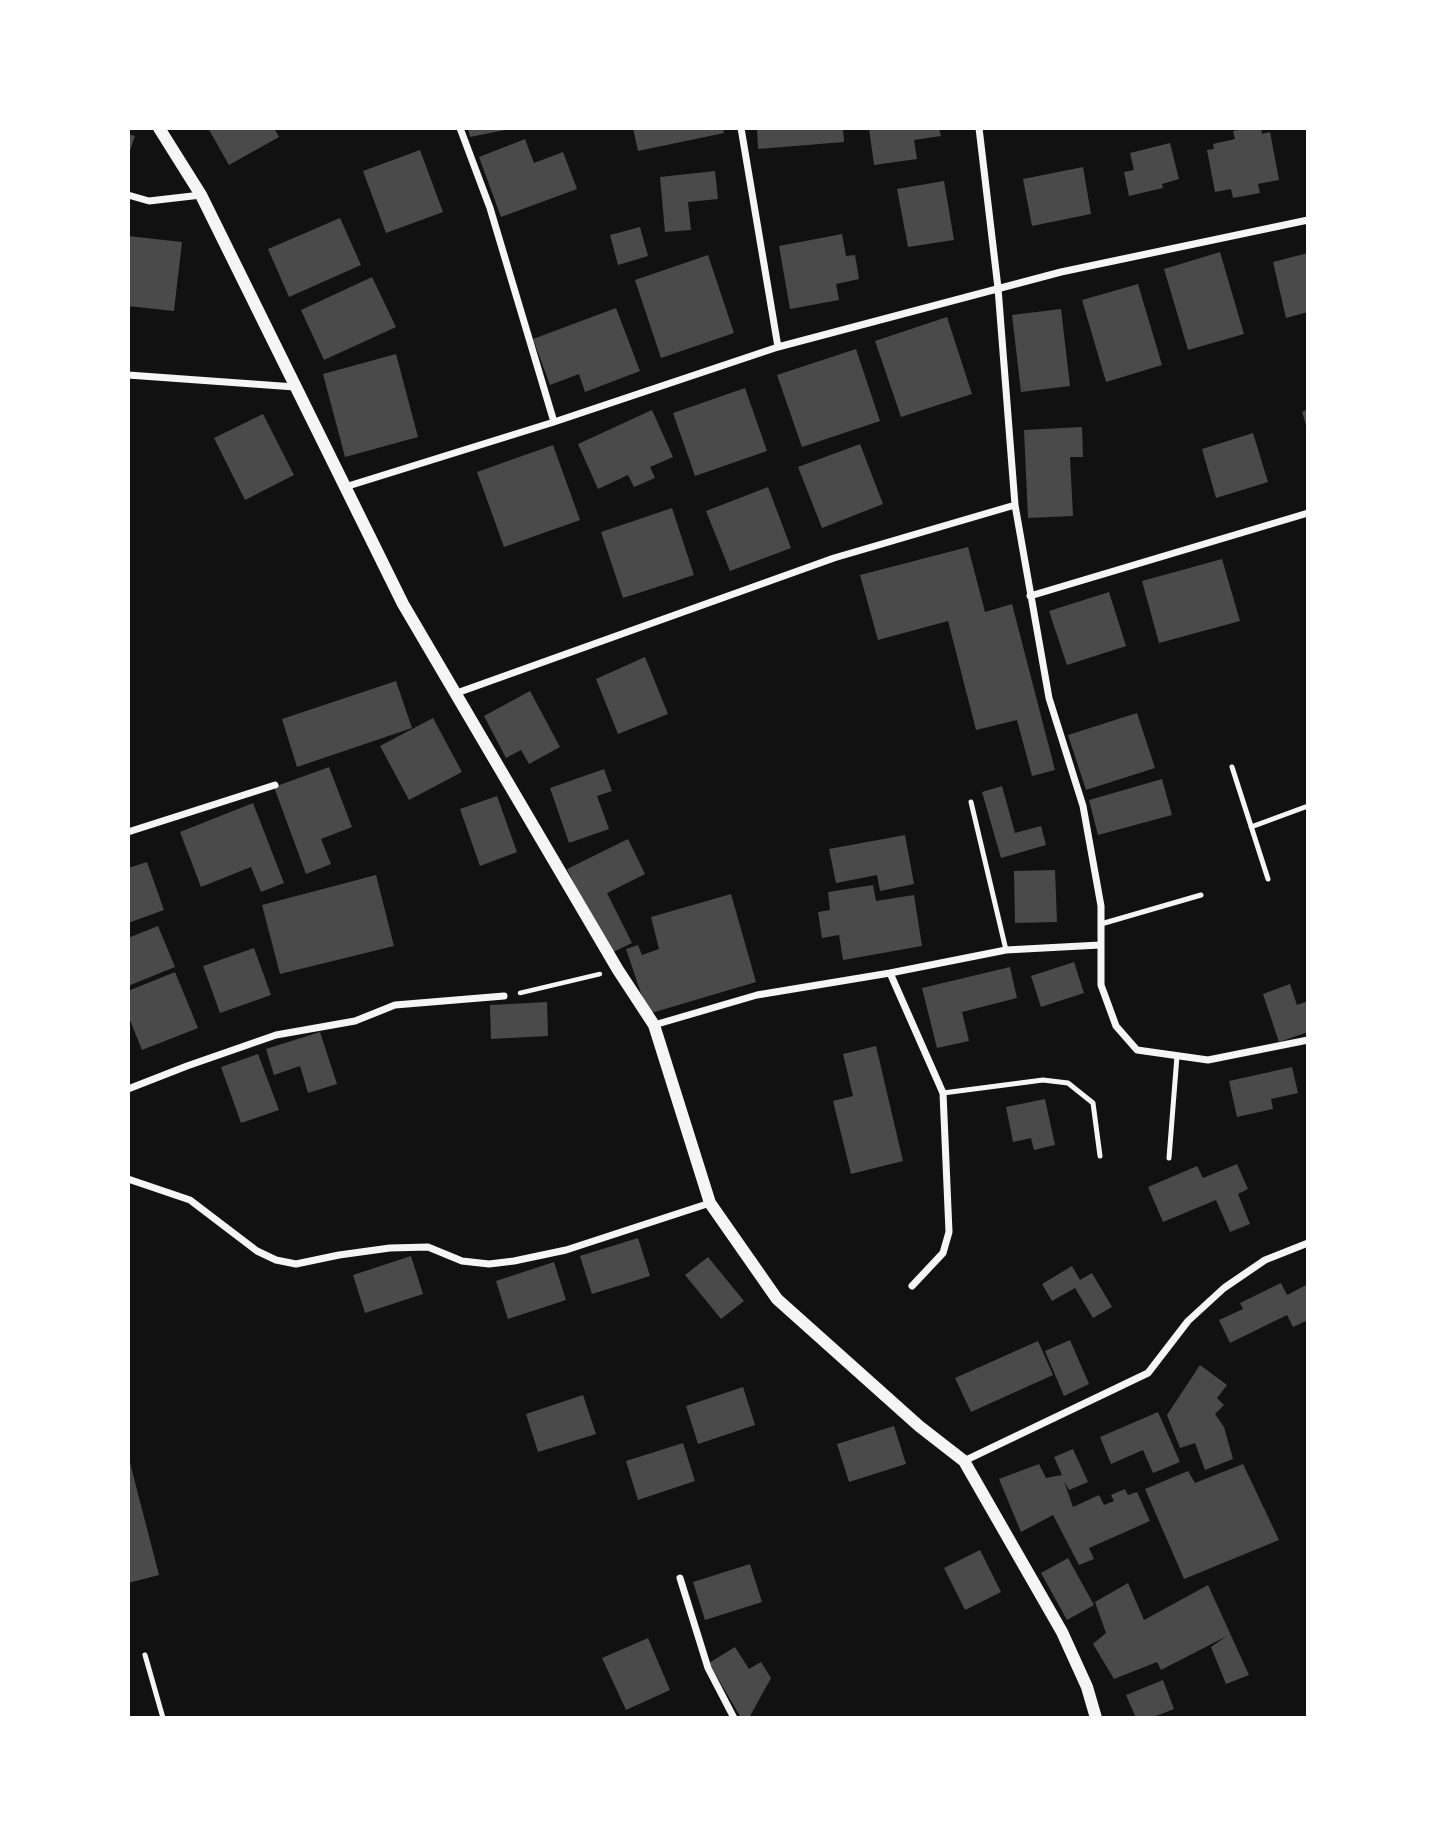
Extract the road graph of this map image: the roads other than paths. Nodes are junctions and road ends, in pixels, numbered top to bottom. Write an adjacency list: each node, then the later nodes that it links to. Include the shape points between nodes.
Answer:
1 (159, 128): 6 (street)
2 (460, 128): 12 (street, via 491,208)
3 (741, 128): 9 (street)
4 (979, 128): 8 (street)
5 (128, 195): 6 (street, via 149,201)
6 (201, 195): 11 (street)
7 (1308, 219): 8 (street)
8 (998, 288): 9 (street); 14 (street)
9 (778, 346): 12 (street)
10 (128, 375): 11 (street)
11 (295, 387): 13 (street)
12 (554, 422): 13 (street)
13 (344, 487): 17 (street)
14 (1015, 505): 16 (street); 17 (street, via 834,558)
15 (1308, 513): 16 (street)
16 (1030, 596): 26 (street, via 1049,698 1083,806)
17 (454, 694): 31 (street)
18 (1232, 767): 22 (lane)
19 (275, 785): 23 (street)
20 (971, 802): 28 (lane)
21 (1308, 806): 22 (lane)
22 (1251, 827): 24 (lane)
23 (128, 832)
24 (1268, 879)
25 (1201, 895): 26 (lane)
26 (1101, 924): 27 (street)
27 (1100, 945): 28 (street); 33 (street, via 1101,985 1116,1026 1137,1049)
28 (1006, 950): 29 (street)
29 (890, 973): 31 (street, via 757,995); 35 (street)
30 (504, 996): 34 (street, via 396,1005 355,1021 276,1035)
31 (654, 1025): 39 (street)
32 (1308, 1040): 33 (street, via 1208,1060)
33 (1177, 1056): 37 (lane)
34 (128, 1089)
35 (943, 1093): 36 (lane, via 1042,1080 1068,1083 1093,1103); 41 (street, via 948,1232 943,1253)
36 (1100, 1156)
37 (1169, 1158)
38 (128, 1179): 39 (street, via 190,1200 257,1251 296,1264 390,1248 428,1247 462,1261 514,1261 566,1250)
39 (710, 1203): 42 (street, via 777,1299)
40 (1308, 1243): 42 (street, via 1265,1260 1224,1288 1188,1321 1148,1373)
41 (912, 1286)
42 (964, 1461): 47 (street, via 1062,1632)
43 (680, 1578): 46 (street, via 708,1668)
44 (145, 1655): 45 (lane)
45 (163, 1718)
46 (734, 1718)
47 (1096, 1718)

